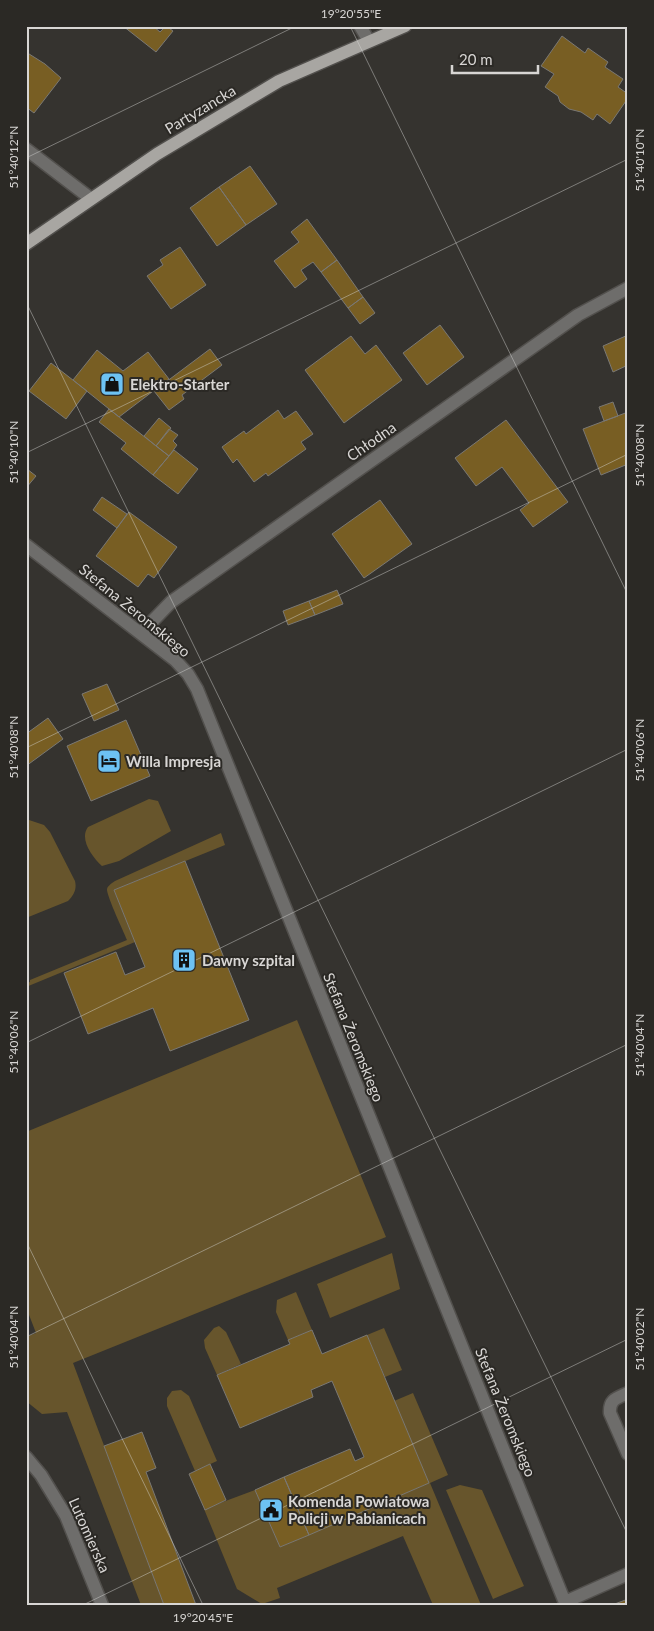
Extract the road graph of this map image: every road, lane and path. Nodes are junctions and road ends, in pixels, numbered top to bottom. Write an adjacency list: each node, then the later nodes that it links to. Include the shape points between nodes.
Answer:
1 (360, 26): 3 (street)
2 (405, 26): 3 (main road, Partyzancka)
3 (368, 41): 5 (main road, Partyzancka, via 279,81)
4 (26, 149): 5 (street)
5 (90, 198): 6 (main road, Partyzancka)
6 (26, 244)
7 (628, 288): 9 (street, Chłodna, via 578,315 170,602)
8 (26, 544): 9 (street, Stefana Żeromskiego)
9 (140, 633): 14 (street, Stefana Żeromskiego, via 175,660 197,689)
10 (628, 1393): 11 (street, via 613,1399 610,1413)
11 (628, 1454)
12 (26, 1457): 15 (street, Lutomierska, via 66,1516)
13 (628, 1574): 14 (street)
14 (565, 1603)
15 (102, 1605)

